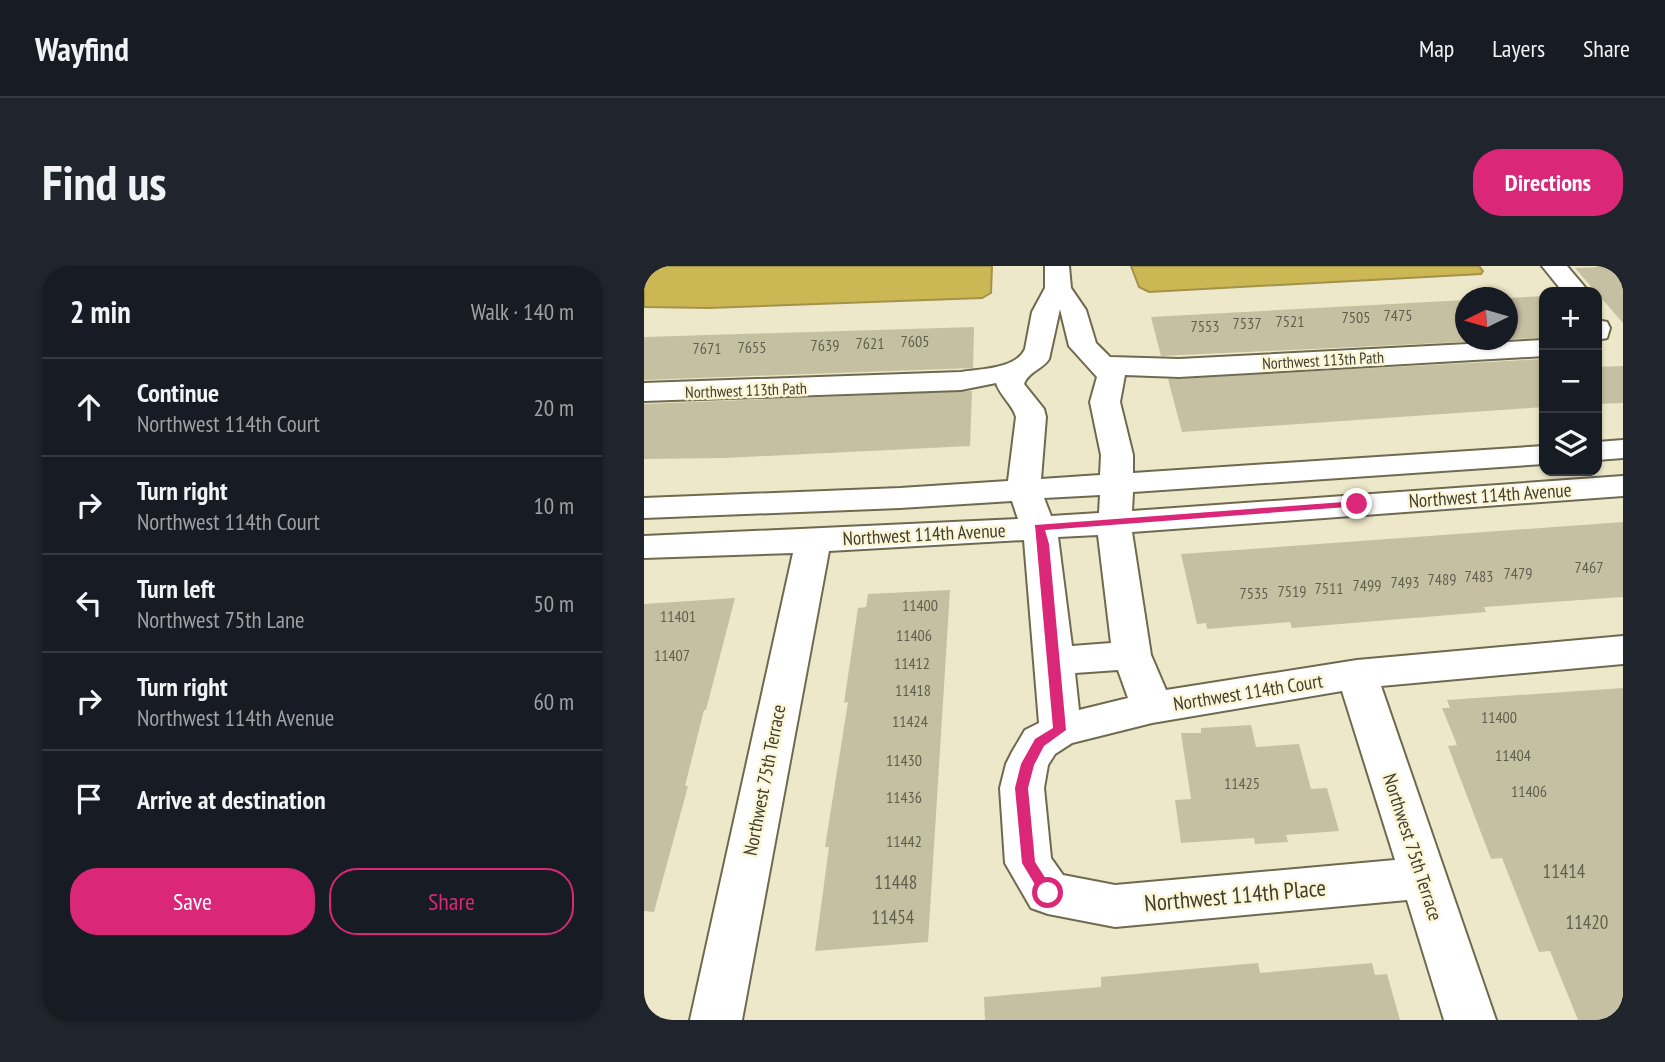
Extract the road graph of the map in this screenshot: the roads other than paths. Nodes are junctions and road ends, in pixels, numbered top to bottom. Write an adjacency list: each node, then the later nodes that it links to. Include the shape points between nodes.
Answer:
1 (1554, 266): 3 (street)
2 (1057, 277): 5 (street, via 1083,346); 6 (street)
3 (1572, 287)
4 (1539, 348): 5 (street, Northwest 113th Path, via 1179,368)
5 (1098, 362): 6 (street, Northwest 113th Path, via 1060,355); 11 (street, via 1111,377 1105,402 1117,455)
6 (1025, 365): 7 (street, Northwest 113th Path, via 961,381); 13 (street, via 1010,377 1011,389 1031,417)
7 (644, 392)
8 (1623, 449): 9 (street)
9 (1602, 451)
10 (1539, 455): 11 (street, Northwest 114th Avenue)
11 (1117, 484): 13 (street, Northwest 114th Avenue); 15 (street)
12 (1623, 486): 15 (street, Northwest 114th Avenue)
13 (1025, 490): 14 (street, Northwest 114th Avenue); 16 (street)
14 (644, 508)
15 (1115, 522): 16 (street, Northwest 114th Avenue); 20 (street)
16 (1039, 527): 17 (street, Northwest 114th Avenue); 21 (street)
17 (813, 541): 18 (street, Northwest 114th Avenue); 27 (street, Northwest 75th Terrace)
18 (644, 547)
19 (1623, 650): 22 (street, Northwest 114th Court)
20 (1132, 655): 21 (street); 23 (street)
21 (1053, 661): 24 (street)
22 (1356, 674): 23 (street, Northwest 114th Court); 25 (street, Northwest 75th Terrace)
23 (1152, 708): 24 (street, Northwest 114th Court)
24 (1060, 730): 26 (street, Northwest 114th Court, via 1040,742 1027,764 1022,788 1028,863)
25 (1424, 878): 26 (street, Northwest 114th Place, via 1115,906); 28 (street, Northwest 75th Terrace)
26 (1048, 893)
27 (716, 1020)
28 (1470, 1020)

